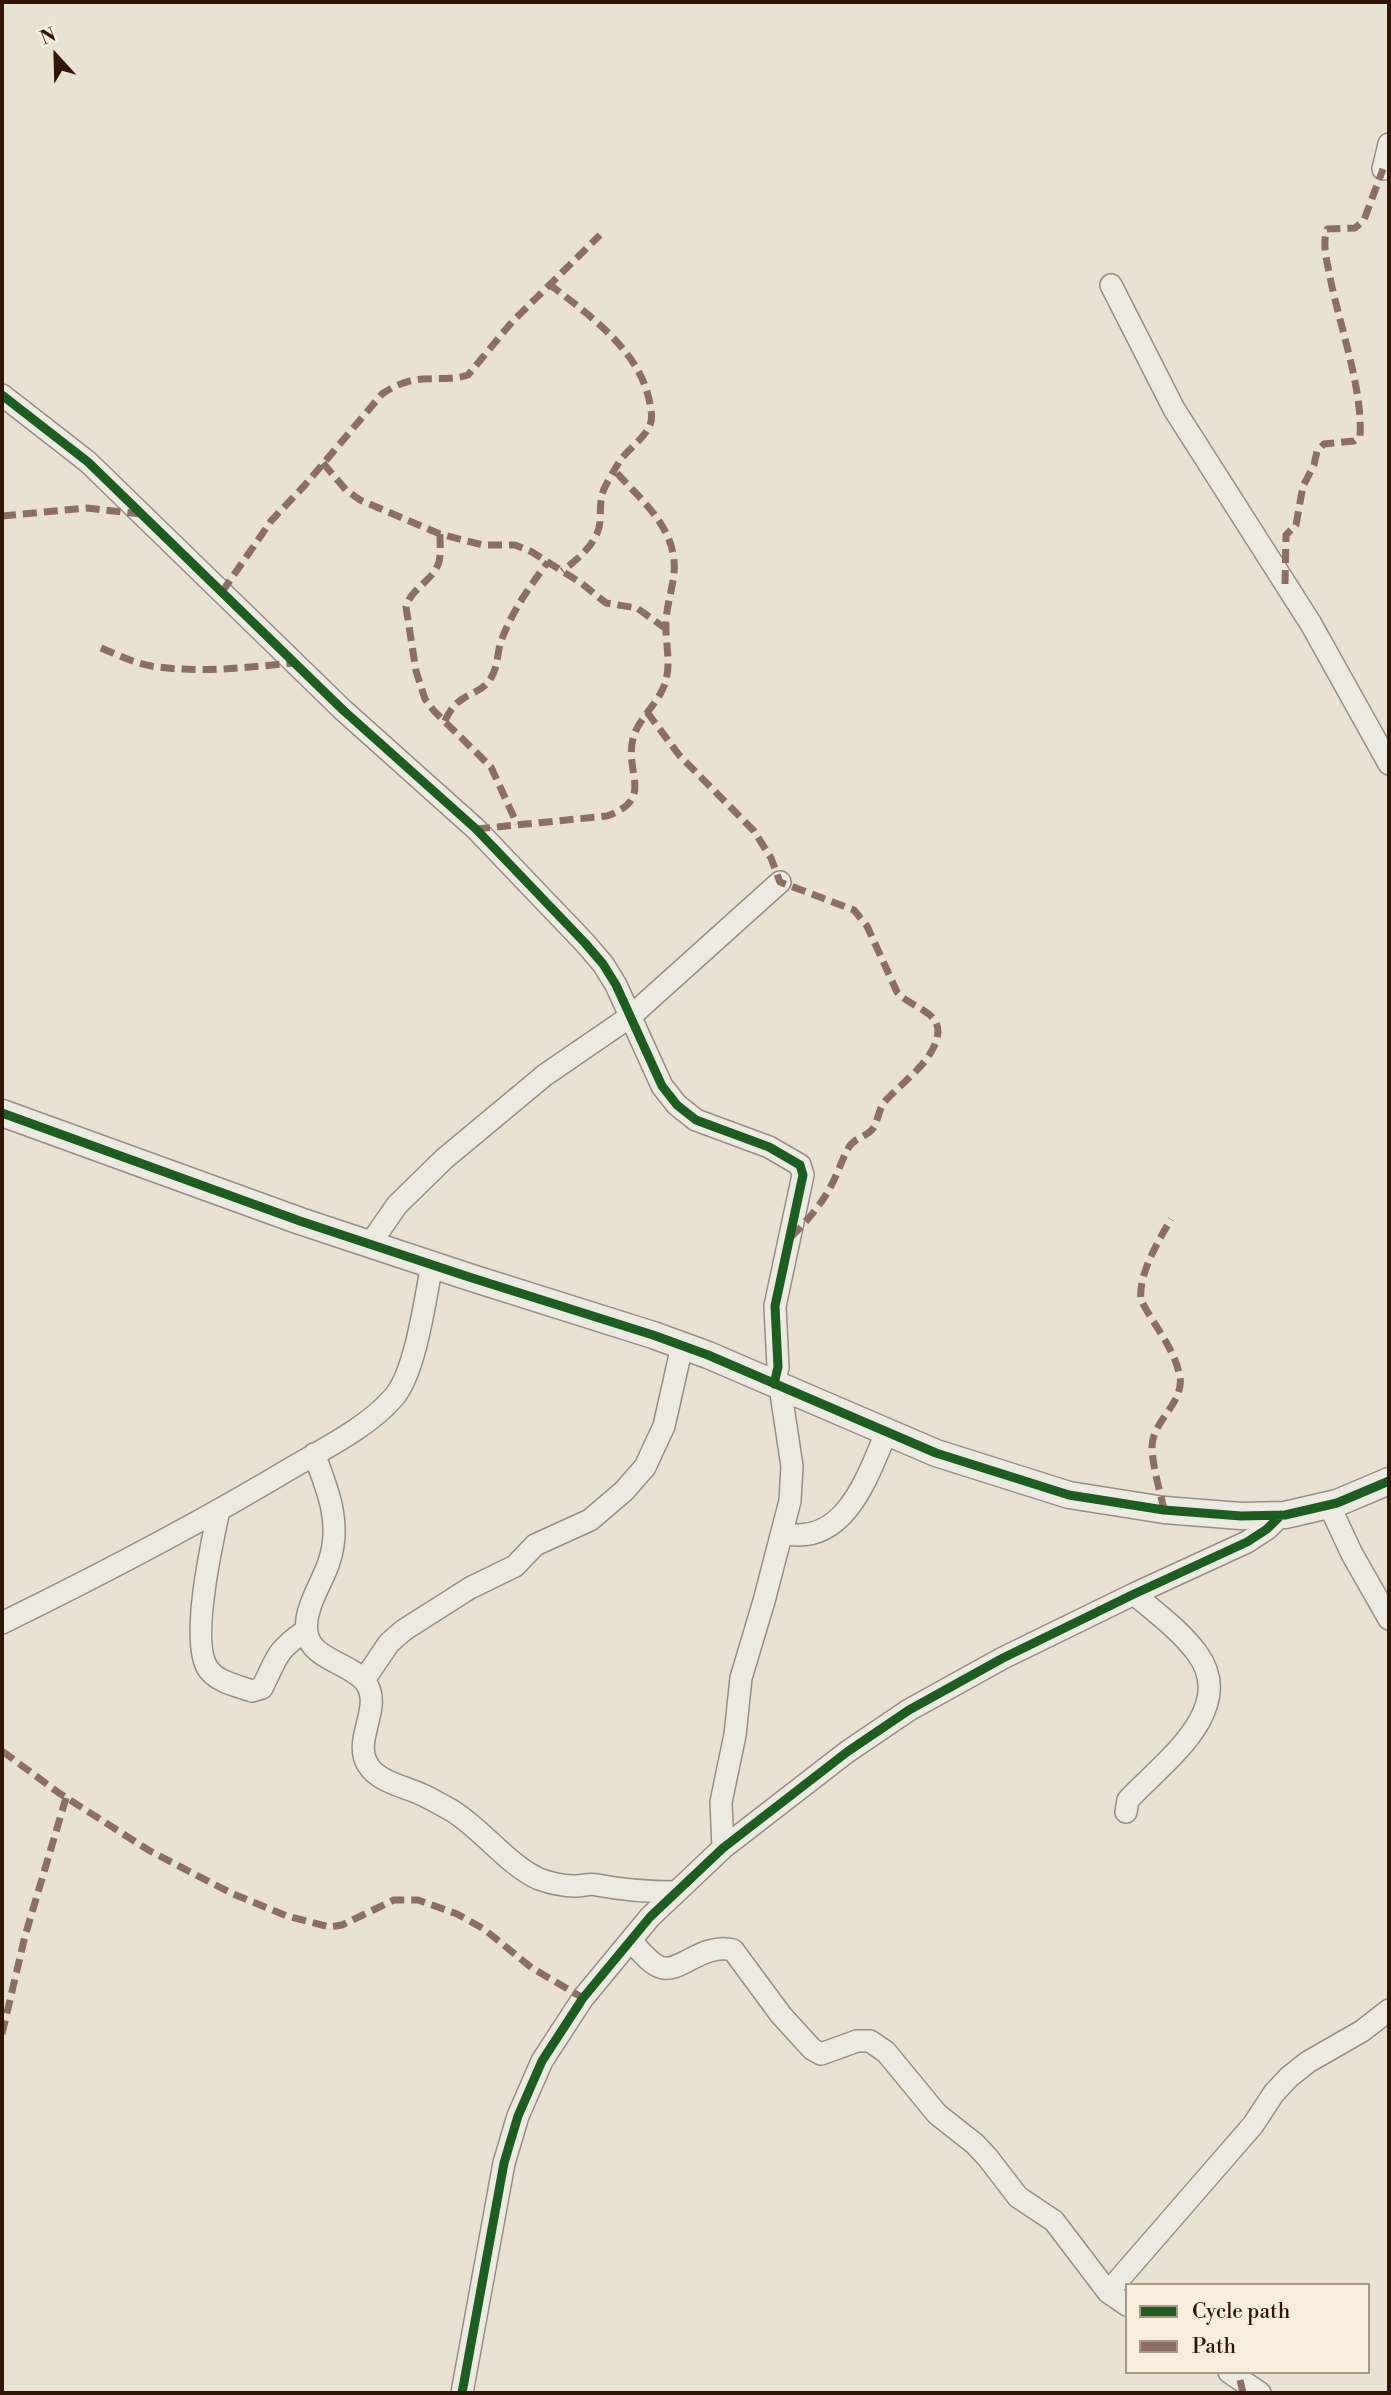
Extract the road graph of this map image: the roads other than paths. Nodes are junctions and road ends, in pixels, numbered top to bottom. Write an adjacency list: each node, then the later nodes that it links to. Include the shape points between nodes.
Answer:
1 (1389, 144): 2 (street)
2 (1383, 169)
3 (1111, 285): 5 (street, via 1174,410 1311,624)
4 (2, 395): 7 (street, via 88,462 333,700 476,829 603,964)
5 (1389, 764)
6 (780, 882): 7 (street)
7 (631, 1016): 9 (street, via 545,1075 444,1159 397,1205); 12 (street, via 662,1086 677,1105 696,1120 769,1147 802,1169 775,1306)
8 (2, 1113): 9 (street)
9 (370, 1244): 10 (street)
10 (432, 1265): 11 (street); 14 (street, via 415,1347 395,1396 368,1421)
11 (682, 1346): 12 (street); 24 (street, via 664,1426 645,1467 629,1486 590,1520 535,1545 515,1566 404,1630)
12 (777, 1386): 13 (street); 19 (street, via 792,1466)
13 (886, 1433): 18 (street, via 1069,1495 1177,1511); 19 (street, via 866,1478 828,1528 806,1536)
14 (314, 1454): 17 (street); 23 (street, via 332,1505 335,1538)
15 (1389, 1481): 16 (street)
16 (1329, 1505): 18 (street); 21 (street)
17 (219, 1510): 22 (street, via 129,1561); 23 (street, via 201,1637 209,1671 219,1679 258,1691 282,1648)
18 (1281, 1515): 20 (street, via 1247,1542)
19 (782, 1533): 26 (street, via 738,1695 721,1802)
20 (1134, 1594): 25 (street, via 1197,1653 1209,1690 1195,1732 1128,1800); 26 (street, via 909,1710)
21 (1389, 1619)
22 (2, 1623)
23 (306, 1630): 24 (street, via 313,1645)
24 (364, 1681): 27 (street, via 371,1693 371,1708 363,1752 373,1773 455,1812 538,1879 561,1885)
25 (1126, 1812)
26 (723, 1848): 27 (street)
27 (676, 1892): 28 (street)
28 (631, 1941): 30 (street, via 659,1967 669,1969 720,1947 733,1950 812,2049 821,2054 870,2041 886,2052 937,2114 988,2158 1018,2197 1054,2221); 33 (street, via 583,1998 549,2051 517,2116 504,2163)
29 (1389, 2010): 30 (street, via 1289,2077)
30 (1108, 2292): 31 (street)
31 (1125, 2304)
32 (1231, 2374): 34 (street)
33 (462, 2393)
34 (1260, 2393)

